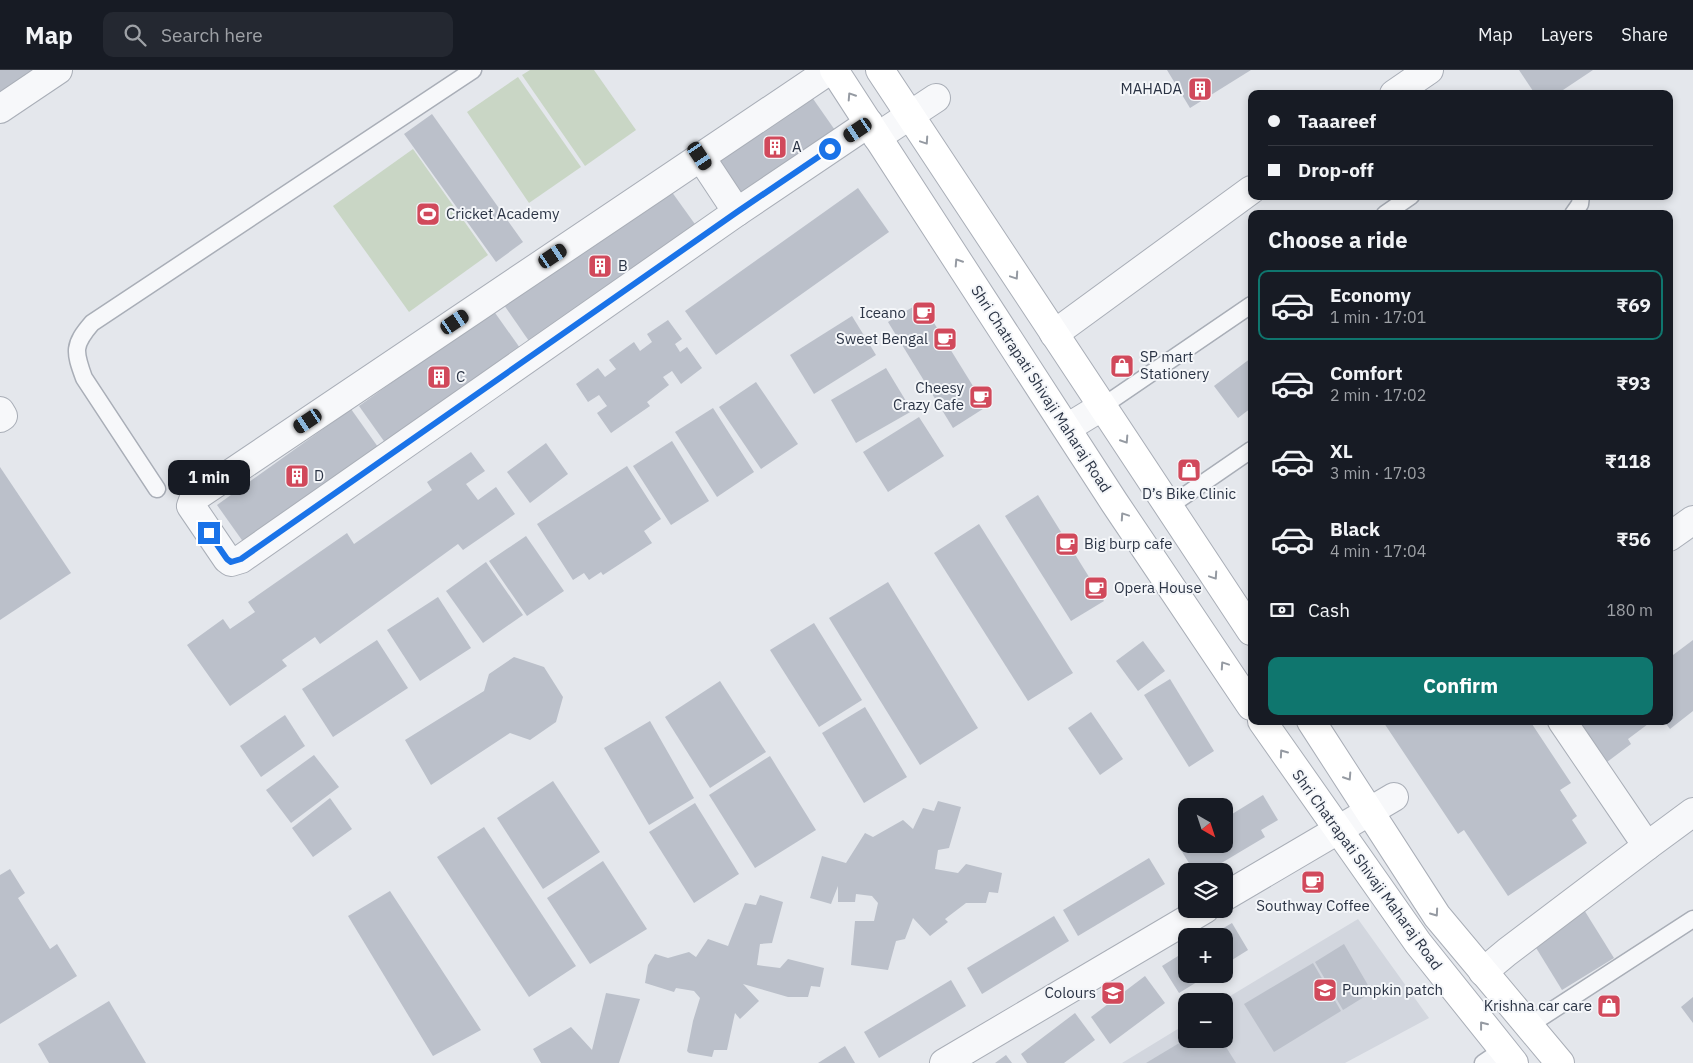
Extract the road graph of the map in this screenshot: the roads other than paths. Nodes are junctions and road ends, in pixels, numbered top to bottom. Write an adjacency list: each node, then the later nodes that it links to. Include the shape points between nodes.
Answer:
1 (58, 70): 9 (street)
2 (472, 70): 24 (lane, via 92,323 79,339 77,358 84,378)
3 (830, 70): 12 (street)
4 (834, 70): 11 (main road, Shri Chatrapati Shivaji Maharaj Road, one-way to 4)
5 (880, 70): 10 (main road)
6 (1429, 70): 7 (street)
7 (1400, 90)
8 (936, 98): 10 (street)
9 (0, 109)
10 (908, 116): 11 (street); 18 (main road, one-way to 18)
11 (873, 130): 16 (street); 22 (main road, Shri Chatrapati Shivaji Maharaj Road, one-way to 11)
12 (700, 156): 16 (street); 16 (street, via 194,498 191,506 227,559 231,562 241,559)
13 (1248, 192): 18 (street)
14 (1405, 200): 15 (lane)
15 (1392, 210)
16 (737, 212)
17 (1248, 307): 19 (lane)
18 (1054, 334): 19 (main road)
19 (1103, 406): 22 (street); 25 (main road, one-way to 25)
20 (0, 411): 21 (street, via 3,416)
21 (0, 418)
22 (1067, 428): 29 (main road, Shri Chatrapati Shivaji Maharaj Road, one-way to 22)
23 (1248, 452): 25 (lane)
24 (157, 489)
25 (1168, 508): 28 (main road, one-way to 28)
26 (1693, 520): 27 (street)
27 (1673, 534)
28 (1248, 627)
29 (1248, 701)
30 (1265, 725): 36 (main road, Shri Chatrapati Shivaji Maharaj Road, one-way to 30)
31 (1314, 725): 34 (main road, Shri Chatrapati Shivaji Maharaj Road, one-way to 34)
32 (1565, 725): 37 (street)
33 (1394, 797): 34 (street)
34 (1370, 811): 36 (street); 41 (main road, Shri Chatrapati Shivaji Maharaj Road, one-way to 41, via 1437,916)
35 (1693, 812): 37 (street)
36 (1338, 831): 38 (street); 43 (main road, Shri Chatrapati Shivaji Maharaj Road, one-way to 36)
37 (1647, 846): 41 (street)
38 (1233, 893)
39 (1190, 918): 44 (street)
40 (1693, 920): 42 (lane)
41 (1483, 972): 42 (main road, Shri Chatrapati Shivaji Maharaj Road)
42 (1528, 1026): 45 (main road, Shri Chatrapati Shivaji Maharaj Road)
43 (1500, 1059)
44 (944, 1063)
45 (1560, 1063)

